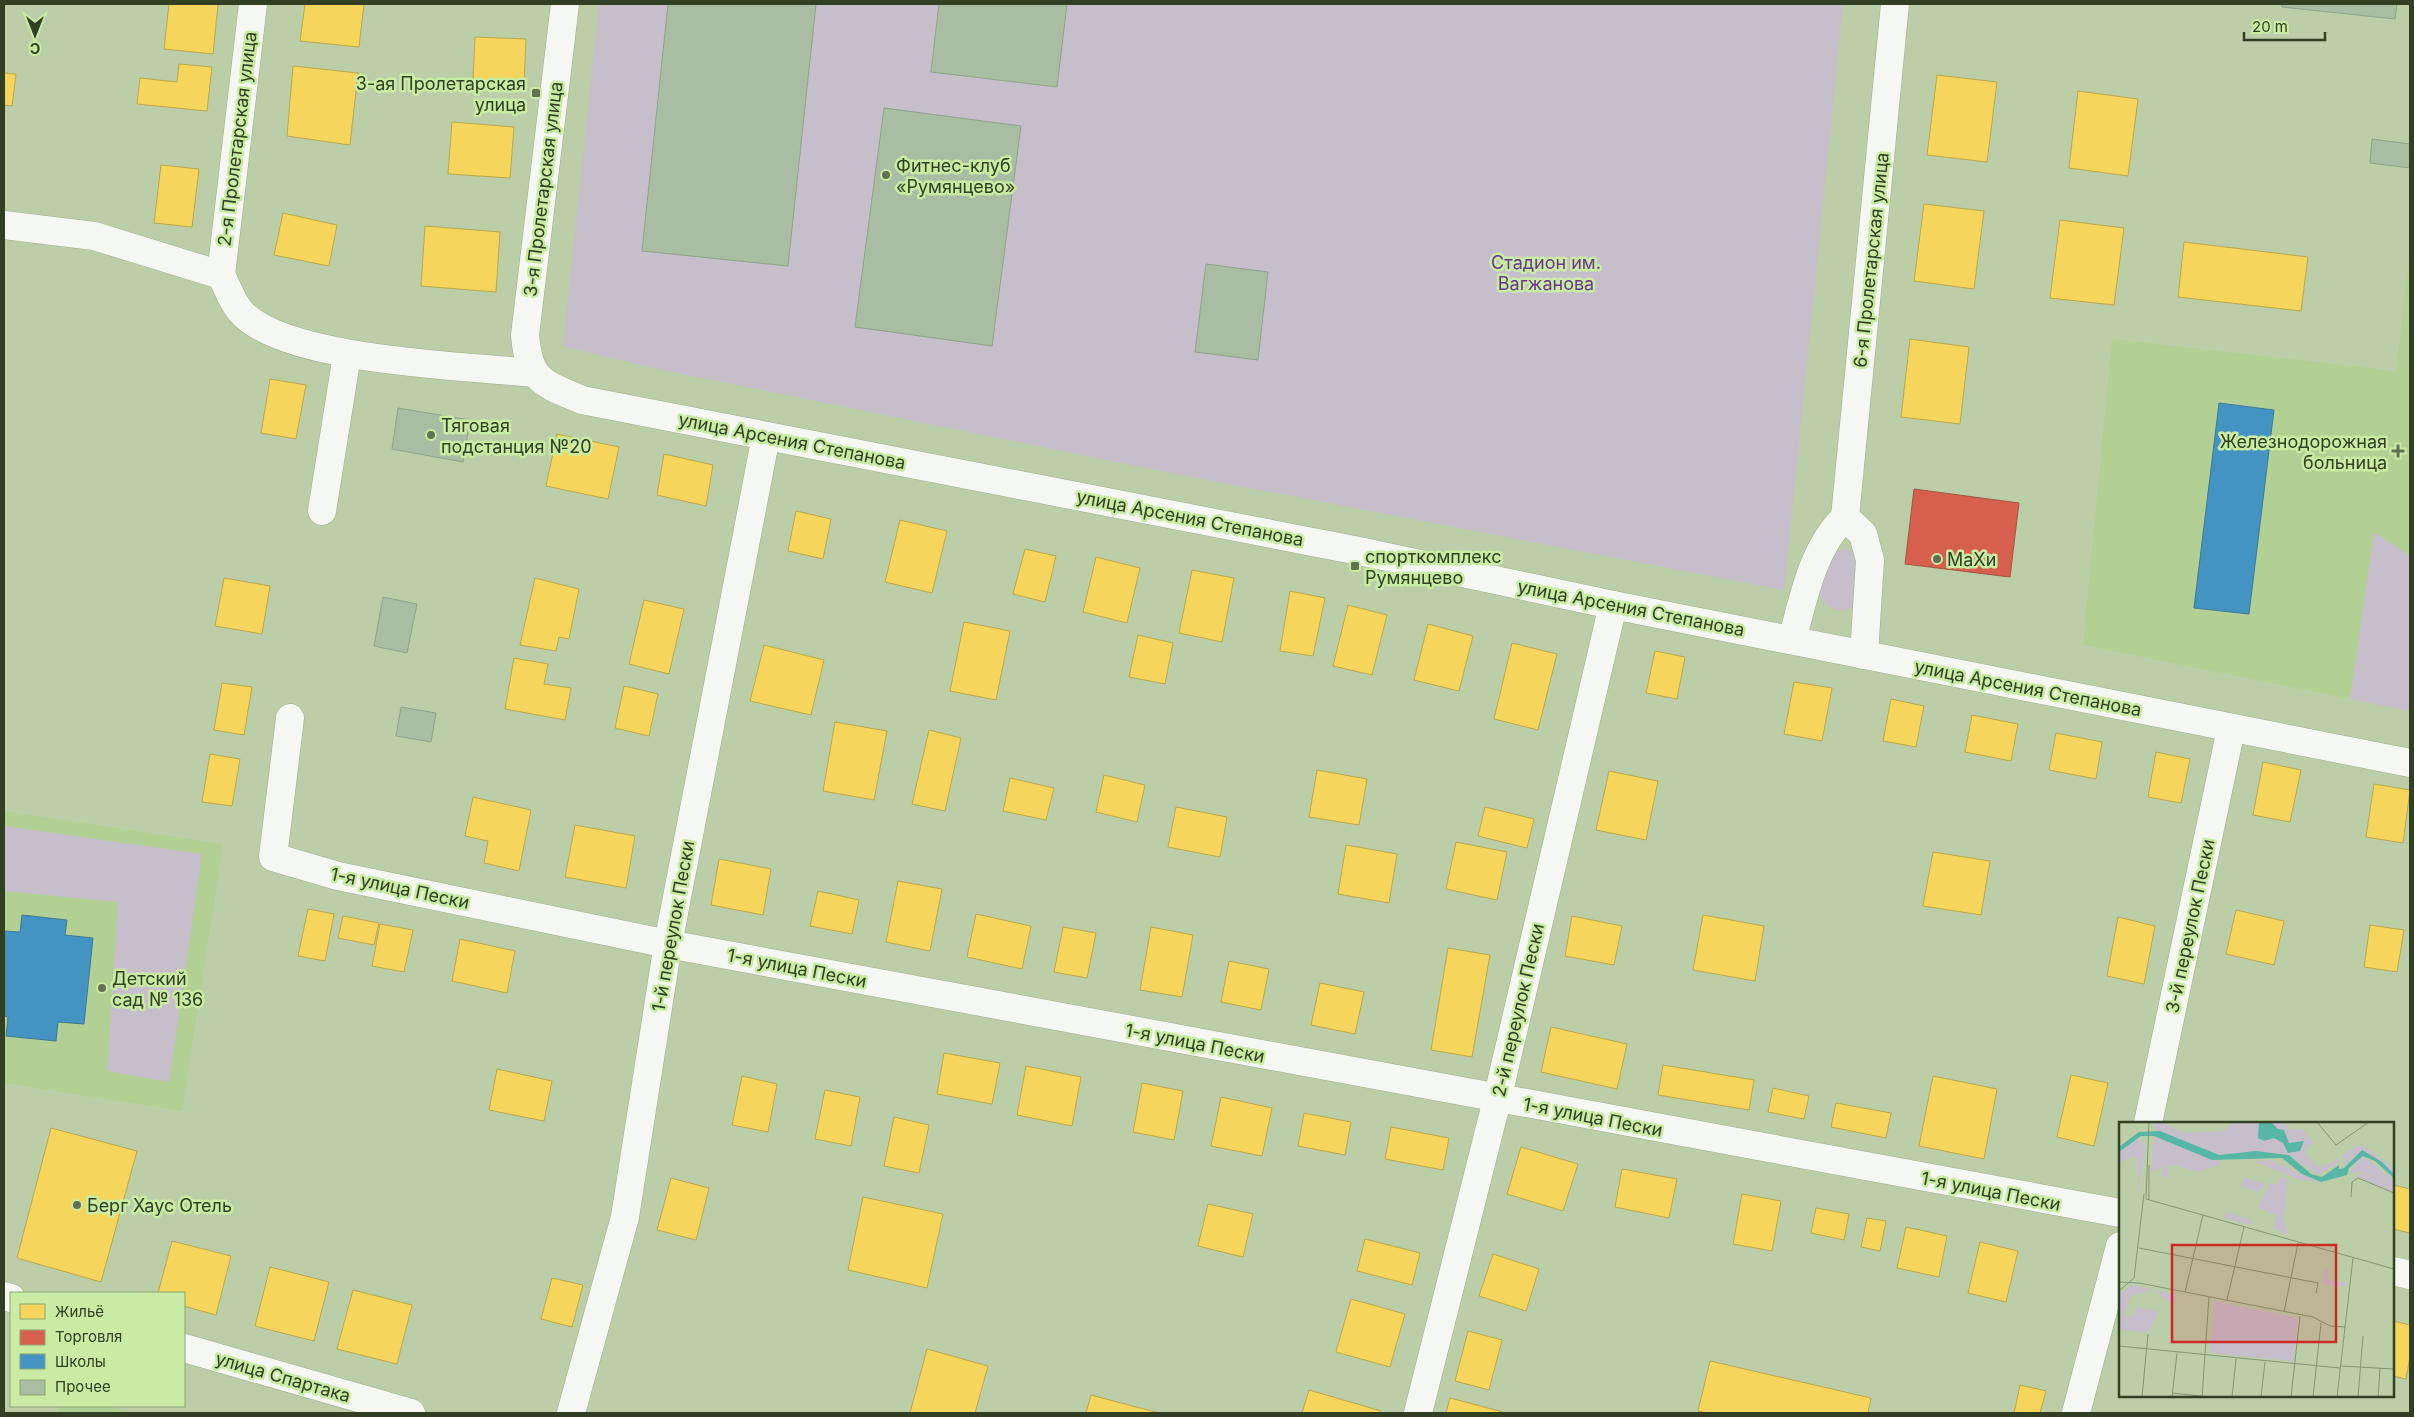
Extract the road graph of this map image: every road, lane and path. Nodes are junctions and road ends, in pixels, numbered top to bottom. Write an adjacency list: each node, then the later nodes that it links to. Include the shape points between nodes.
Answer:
1 (253, 4): 5 (street, 2-я Пролетарская улица)
2 (565, 4): 7 (street, 3-я Пролетарская улица, via 526,335 527,352)
3 (1896, 4): 10 (street, 6-я Пролетарская улица)
4 (4, 225): 5 (street, via 94,236)
5 (221, 275): 6 (street, via 240,312 266,331)
6 (347, 355): 7 (street); 9 (street)
7 (534, 373): 8 (street, улица Арсения Степанова, via 551,386 582,400)
8 (766, 436): 11 (street, улица Арсения Степанова); 17 (street, 1-й переулок Пески)
9 (322, 511)
10 (1845, 517): 12 (street, via 1819,552); 13 (street, via 1863,534 1870,560)
11 (1613, 605): 12 (street, улица Арсения Степанова); 18 (street, 2-й переулок Пески)
12 (1792, 640): 13 (street, улица Арсения Степанова)
13 (1864, 655): 15 (street, улица Арсения Степанова)
14 (290, 718): 17 (street, 1-я улица Пески, via 273,857 338,876)
15 (2231, 728): 16 (street, улица Арсения Степанова); 19 (street, 3-й переулок Пески)
16 (2410, 762)
17 (668, 944): 18 (street, 1-я улица Пески); 26 (street, 1-й переулок Пески, via 625,1217)
18 (1497, 1100): 20 (street, 1-я улица Пески); 27 (street, 2-й переулок Пески)
19 (2148, 1122)
20 (2119, 1213)
21 (2119, 1250): 28 (street)
22 (2394, 1271): 23 (street)
23 (2410, 1275)
24 (185, 1348): 25 (street, улица Спартака)
25 (411, 1413)
26 (571, 1413)
27 (1418, 1413)
28 (2076, 1413)

